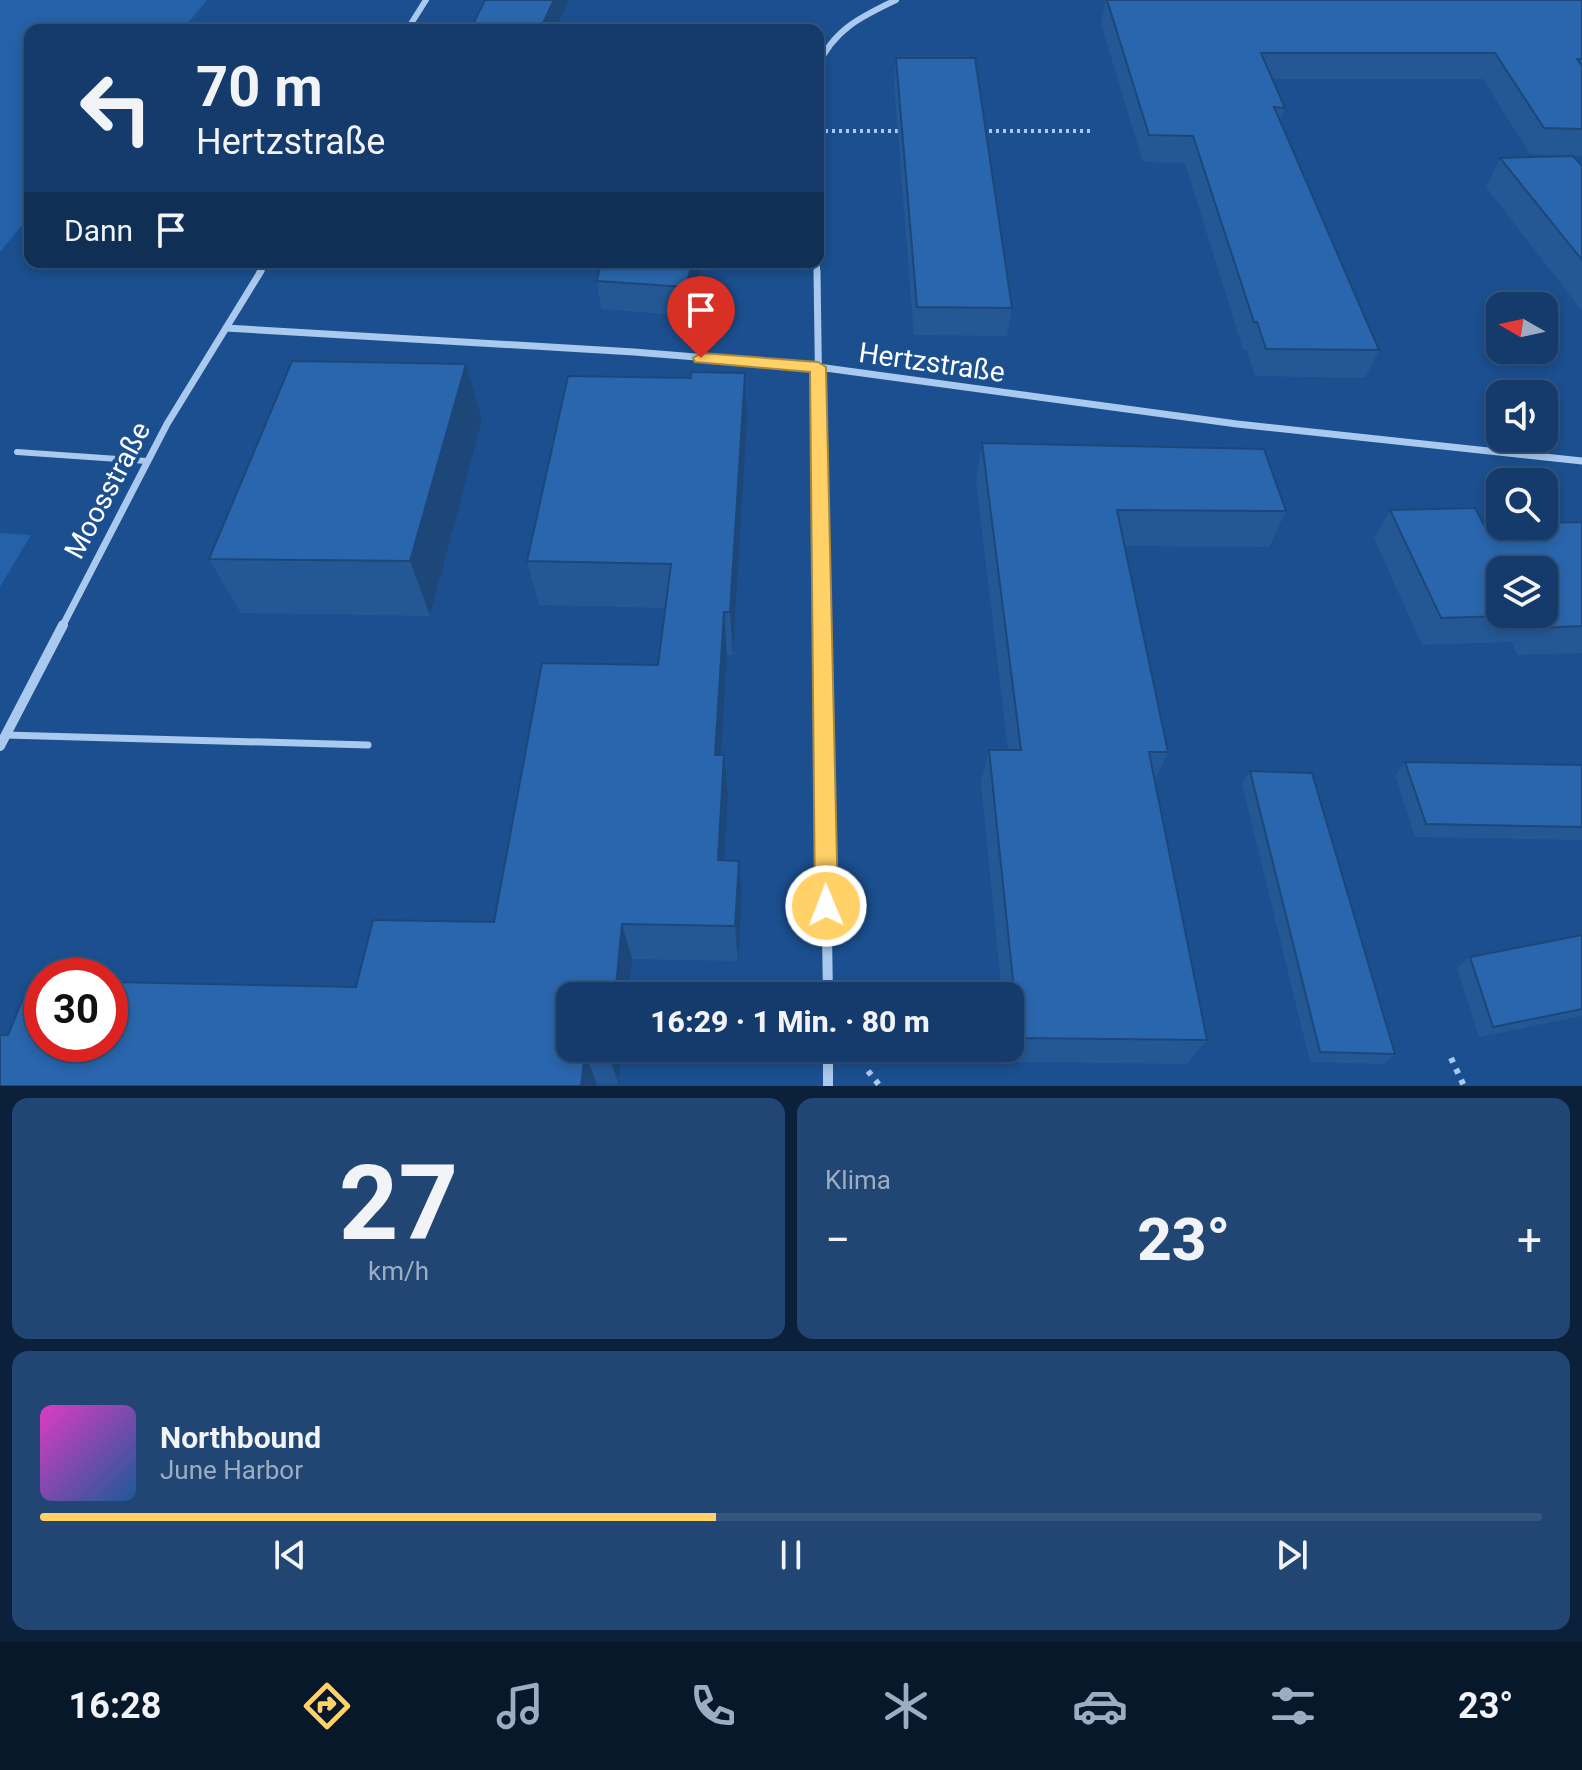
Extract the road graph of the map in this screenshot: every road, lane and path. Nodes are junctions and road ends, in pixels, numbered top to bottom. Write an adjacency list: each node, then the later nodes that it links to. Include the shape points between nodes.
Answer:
1 (426, 0): 3 (street)
2 (896, 0): 4 (street, via 855,19)
3 (411, 24)
4 (824, 48)
5 (824, 131): 6 (path)
6 (910, 131)
7 (971, 131): 8 (path)
8 (1093, 131)
9 (262, 268): 11 (street, Moosstraße)
10 (817, 268): 12 (street)
11 (226, 328): 12 (street, Hertzstraße); 14 (street, Moosstraße)
12 (818, 367): 15 (street, Hertzstraße, via 1237,424); 19 (street)
13 (17, 452): 14 (lane)
14 (147, 461): 16 (street, Moosstraße)
15 (1582, 461)
16 (5, 735): 17 (lane); 18 (street, Moosstraße)
17 (368, 745)
18 (0, 746)
19 (828, 982)
20 (1451, 1058): 23 (path)
21 (828, 1062): 22 (street)
22 (828, 1086)
23 (1464, 1086)

